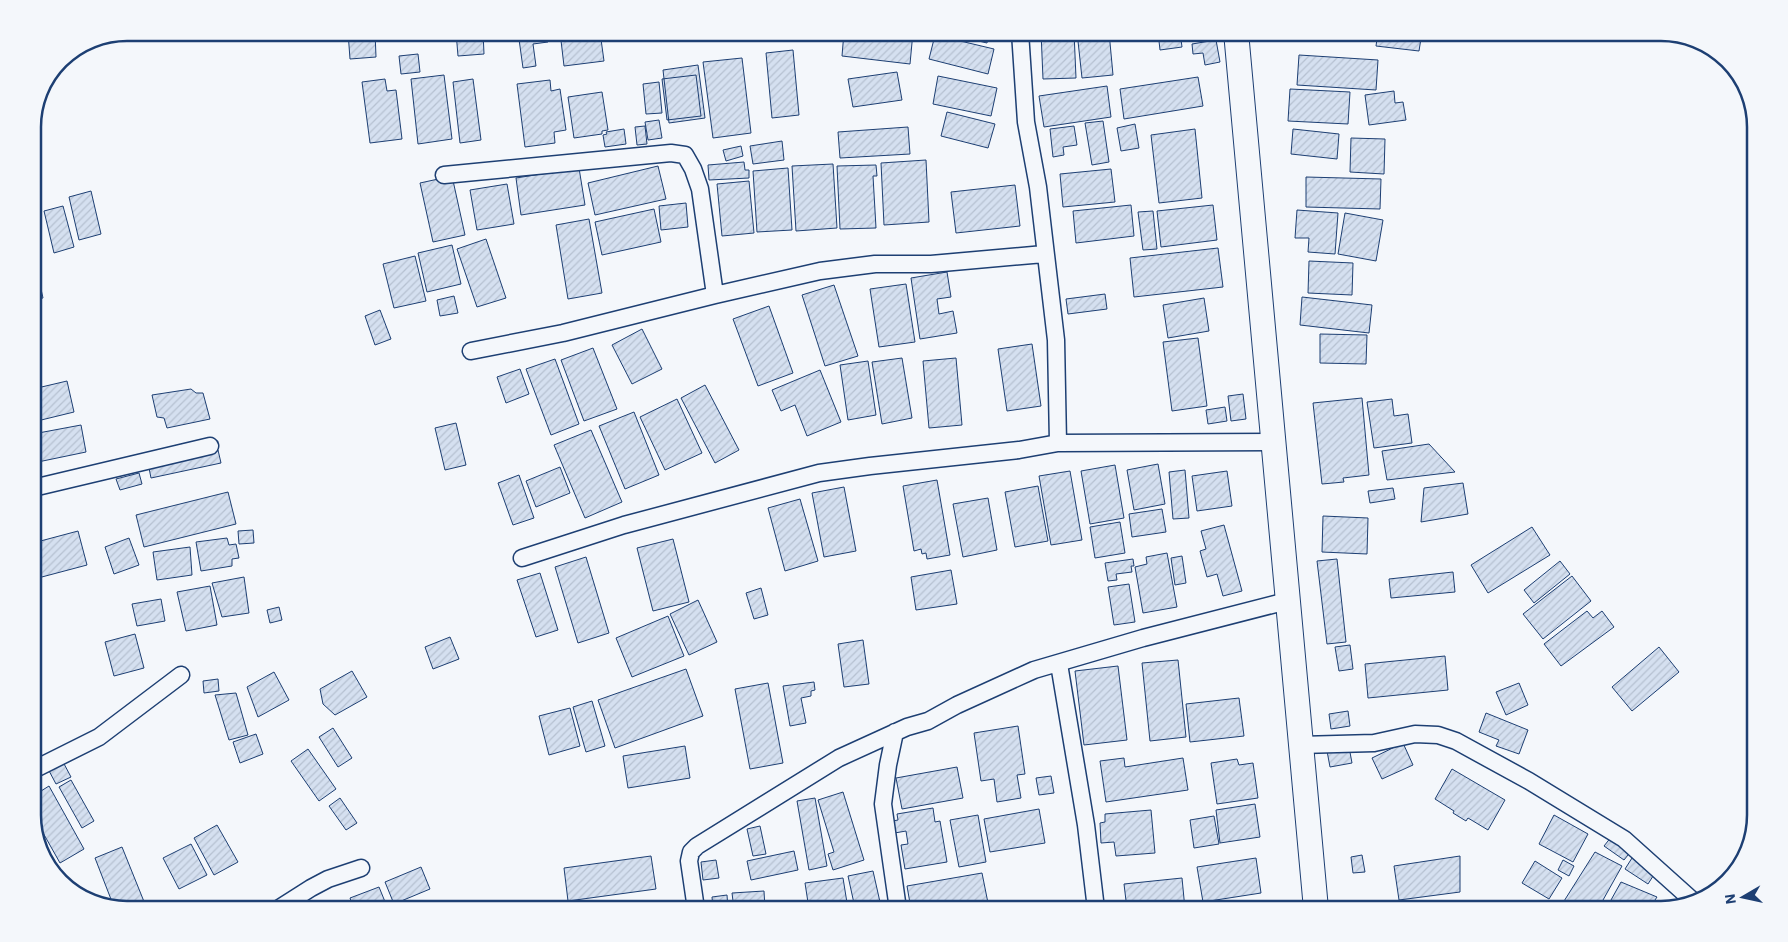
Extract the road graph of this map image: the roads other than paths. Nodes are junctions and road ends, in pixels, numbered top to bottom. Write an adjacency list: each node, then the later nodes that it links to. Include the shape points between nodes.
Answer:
1 (1021, 41): 4 (street, via 1026,122 1038,188)
2 (1237, 41): 7 (main road)
3 (444, 175): 5 (street, via 671,153 685,155 700,189)
4 (1044, 254): 5 (street, via 931,264 875,264 820,271); 8 (street, via 1056,340)
5 (716, 295): 6 (street, via 563,333)
6 (472, 351)
7 (1273, 442): 8 (street); 12 (main road)
8 (1058, 443): 11 (street, via 819,473 624,525)
9 (210, 446): 10 (street)
10 (41, 486)
11 (522, 558)
12 (1287, 601): 13 (street, via 1143,638); 16 (main road)
13 (1059, 664): 15 (street, via 1034,670 928,721); 23 (street, via 1086,825)
14 (180, 675): 17 (street, via 99,737)
15 (895, 732): 21 (street, via 840,758 697,846 689,861); 22 (street, via 883,804)
16 (1300, 745): 19 (street, via 1374,743 1415,734 1438,735 1456,741 1530,780 1624,839); 24 (main road)
17 (41, 766)
18 (361, 868): 20 (street, via 328,879)
19 (1688, 896)
20 (292, 901)
21 (695, 901)
22 (897, 901)
23 (1095, 901)
24 (1315, 901)

